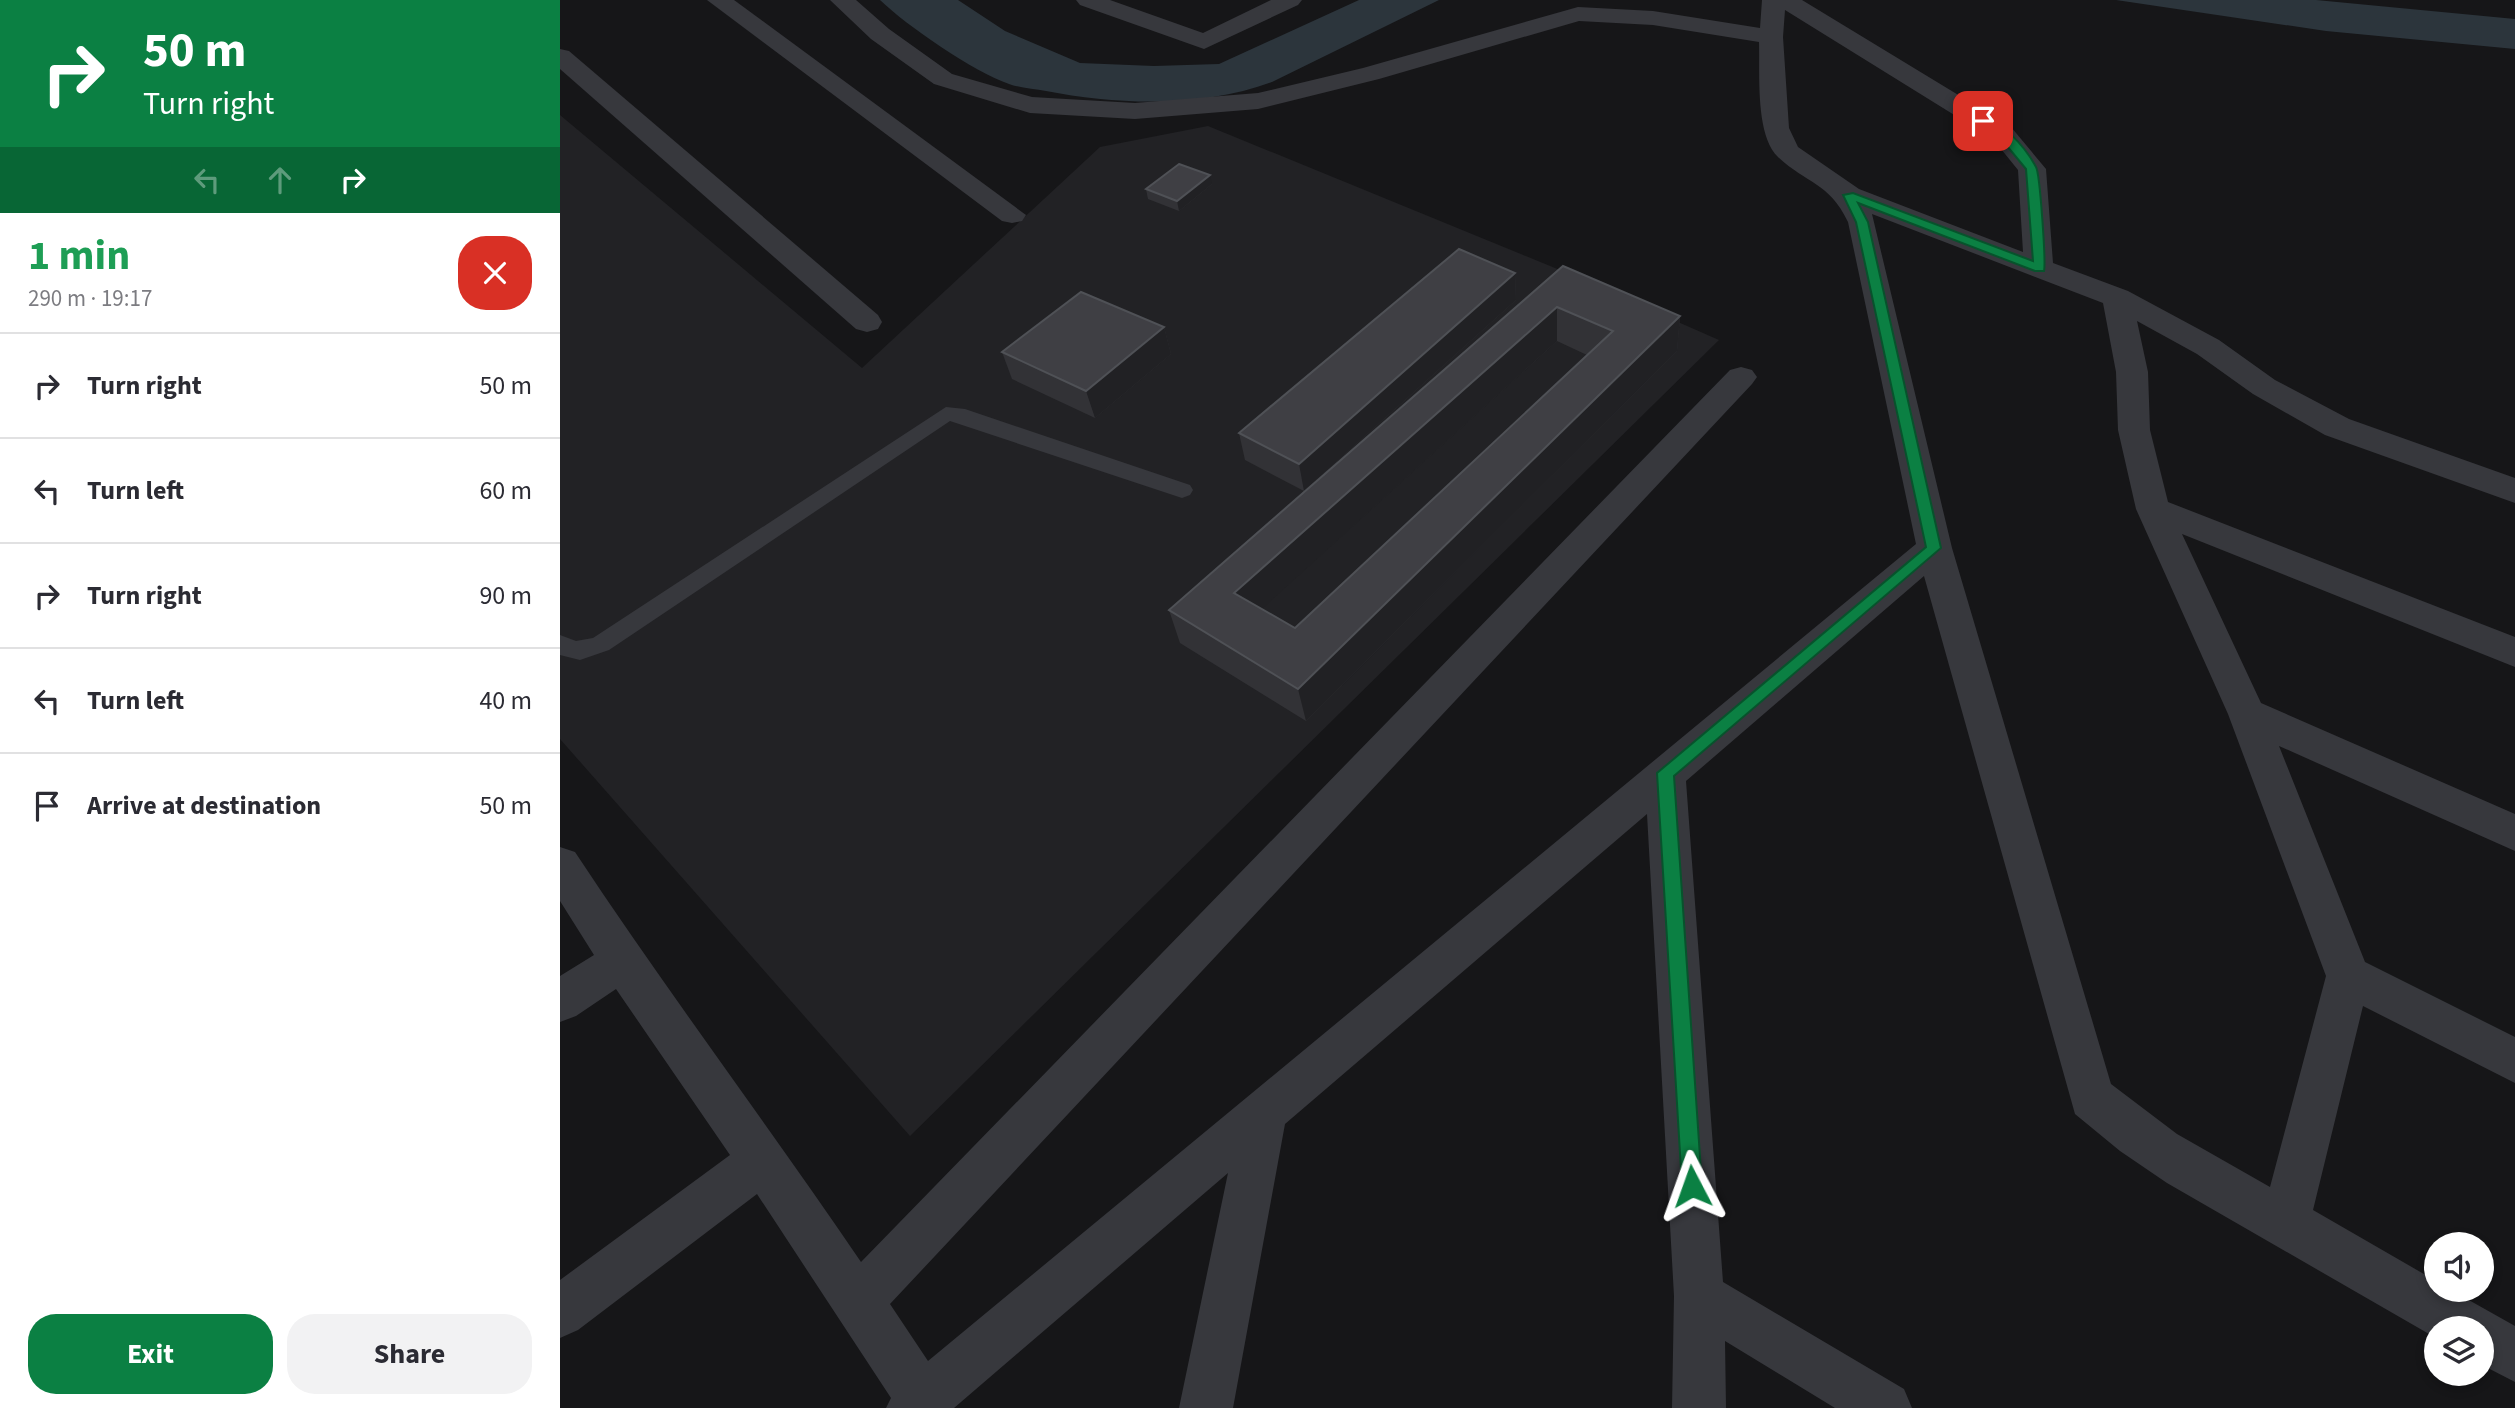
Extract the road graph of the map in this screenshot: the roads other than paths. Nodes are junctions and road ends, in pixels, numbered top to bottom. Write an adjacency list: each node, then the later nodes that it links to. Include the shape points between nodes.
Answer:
1 (719, 0): 10 (street)
2 (842, 0): 7 (street, via 943,79 1031,105 1135,111 1258,101 1578,14 1653,18)
3 (1088, 0): 4 (street, via 1204,42)
4 (1290, 0)
5 (1774, 0): 7 (street)
6 (1785, 0): 11 (street, via 2002,132 2032,169)
7 (1771, 37): 9 (street, via 1776,128 1787,151)
8 (560, 56): 13 (street)
9 (1849, 195): 11 (street); 18 (street, via 1862,222)
10 (1012, 215)
11 (2039, 268): 12 (street)
12 (2117, 298): 16 (street, via 2208,347 2263,387 2337,426); 17 (street, via 2132,372 2134,430)
13 (867, 321)
14 (1741, 377): 33 (street)
15 (1182, 491): 19 (lane, via 958,414 946,414 601,644 572,652)
16 (2515, 491)
17 (2153, 509): 20 (street); 21 (street)
18 (1934, 548): 22 (street); 31 (street, via 2092,1098 2127,1131 2191,1172)
19 (560, 644)
20 (2515, 652)
21 (2247, 714): 23 (street); 26 (street)
22 (1665, 773): 29 (street); 32 (street)
23 (2515, 833)
24 (560, 864): 25 (street)
25 (622, 961): 27 (street); 30 (street)
26 (2348, 976): 28 (street); 31 (street)
27 (560, 1001)
28 (2515, 1061)
29 (1264, 1112): 38 (street); 39 (street)
30 (763, 1160): 33 (street); 34 (street)
31 (2286, 1222): 35 (street)
32 (1699, 1296): 40 (street); 41 (street)
33 (857, 1302): 38 (street)
34 (560, 1311)
35 (2447, 1316)
36 (2494, 1343): 37 (street)
37 (2515, 1356)
38 (918, 1404)
39 (1206, 1408)
40 (1699, 1408)
41 (1885, 1408)

